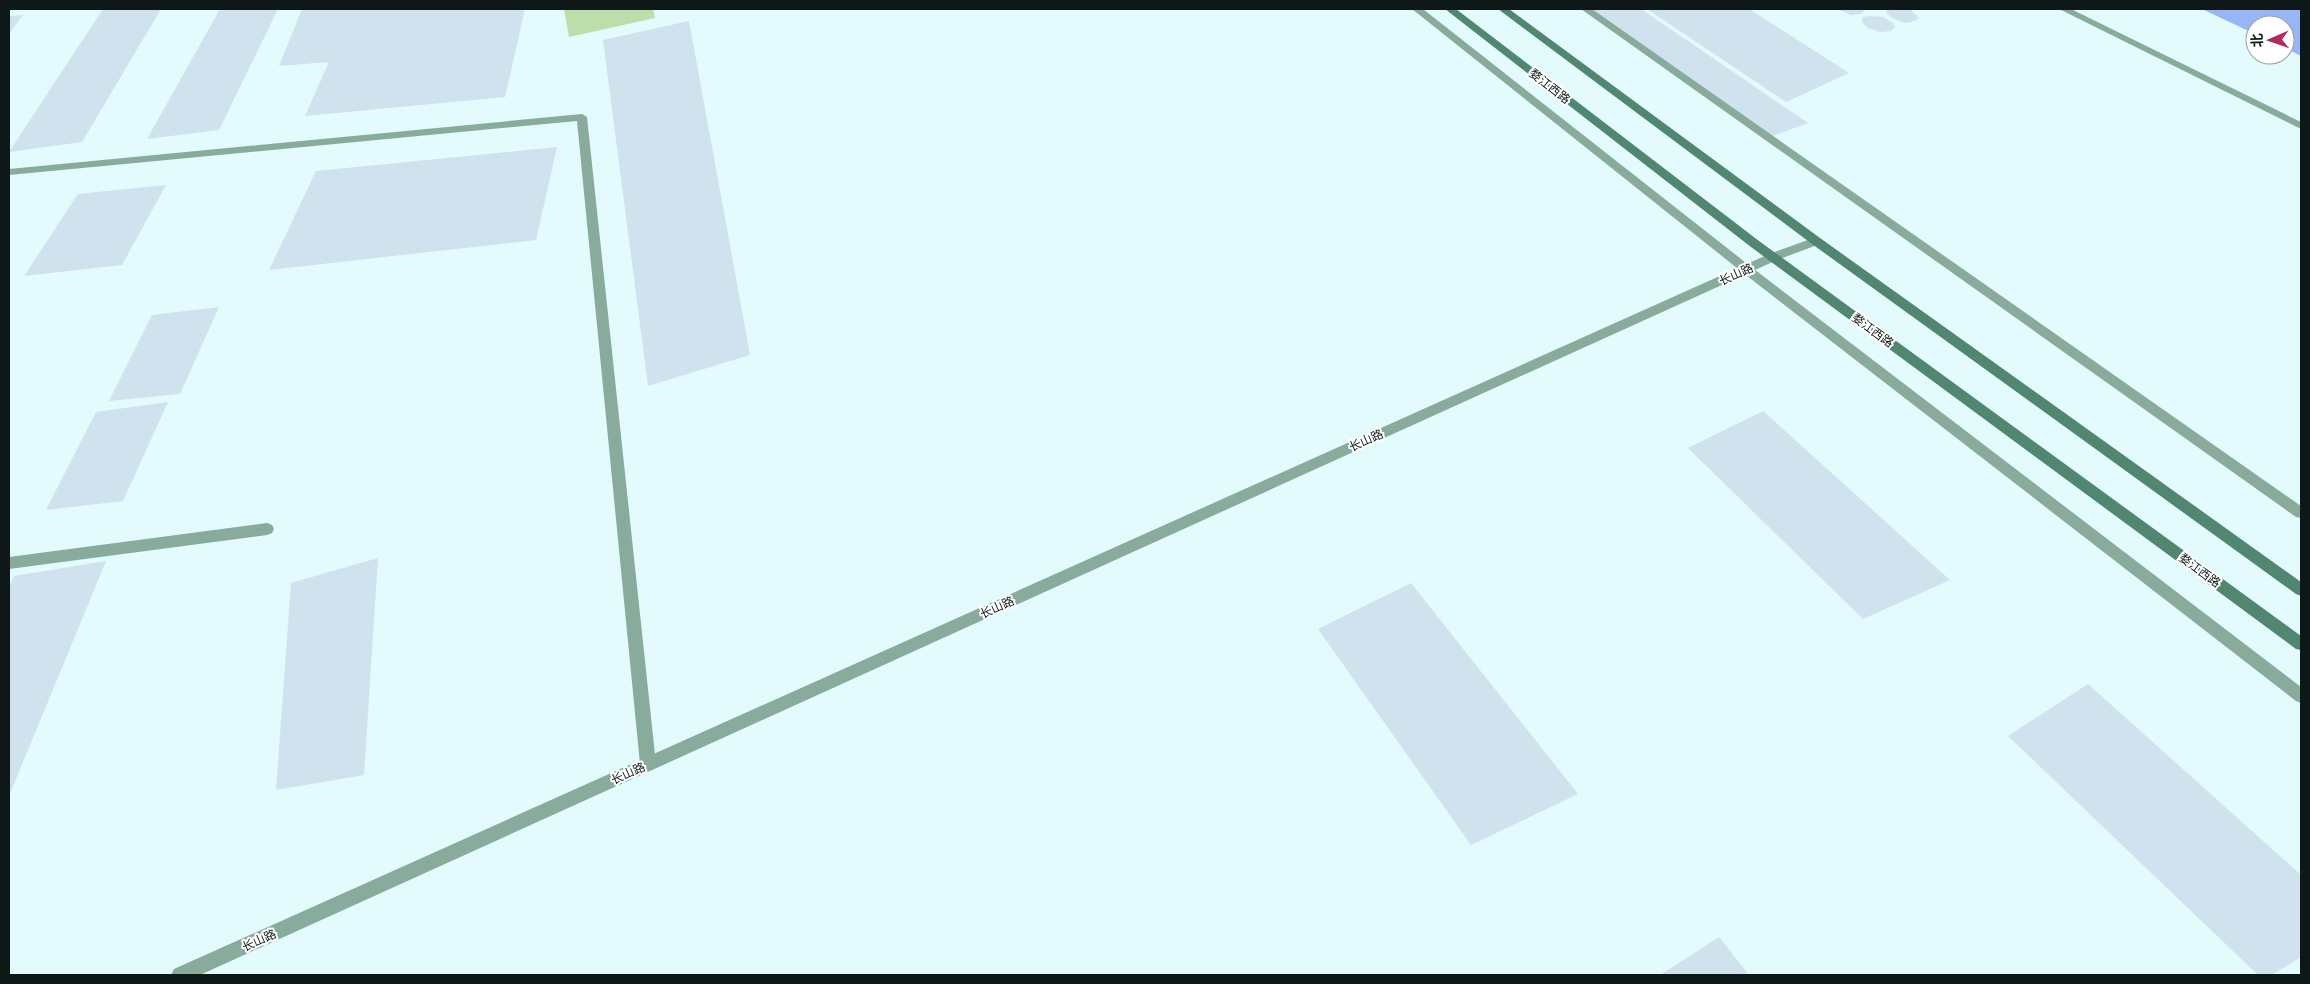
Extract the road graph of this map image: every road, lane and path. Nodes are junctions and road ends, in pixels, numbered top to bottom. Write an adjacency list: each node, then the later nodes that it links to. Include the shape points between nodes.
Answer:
1 (1417, 9): 10 (street)
2 (1450, 9): 9 (main road, 婺江西路)
3 (1503, 9): 8 (main road)
4 (1586, 9): 11 (street)
5 (2064, 9): 6 (street)
6 (2301, 126)
7 (9, 172): 17 (street, via 582,116)
8 (1816, 241): 9 (street, 长山路); 14 (main road)
9 (1773, 257): 10 (street, 长山路); 15 (main road, 婺江西路)
10 (1746, 270): 16 (street); 17 (street, 长山路)
11 (2301, 513)
12 (267, 529): 13 (street)
13 (9, 563)
14 (2301, 590)
15 (2301, 644)
16 (2301, 696)
17 (648, 764): 18 (street, 长山路)
18 (180, 975)

